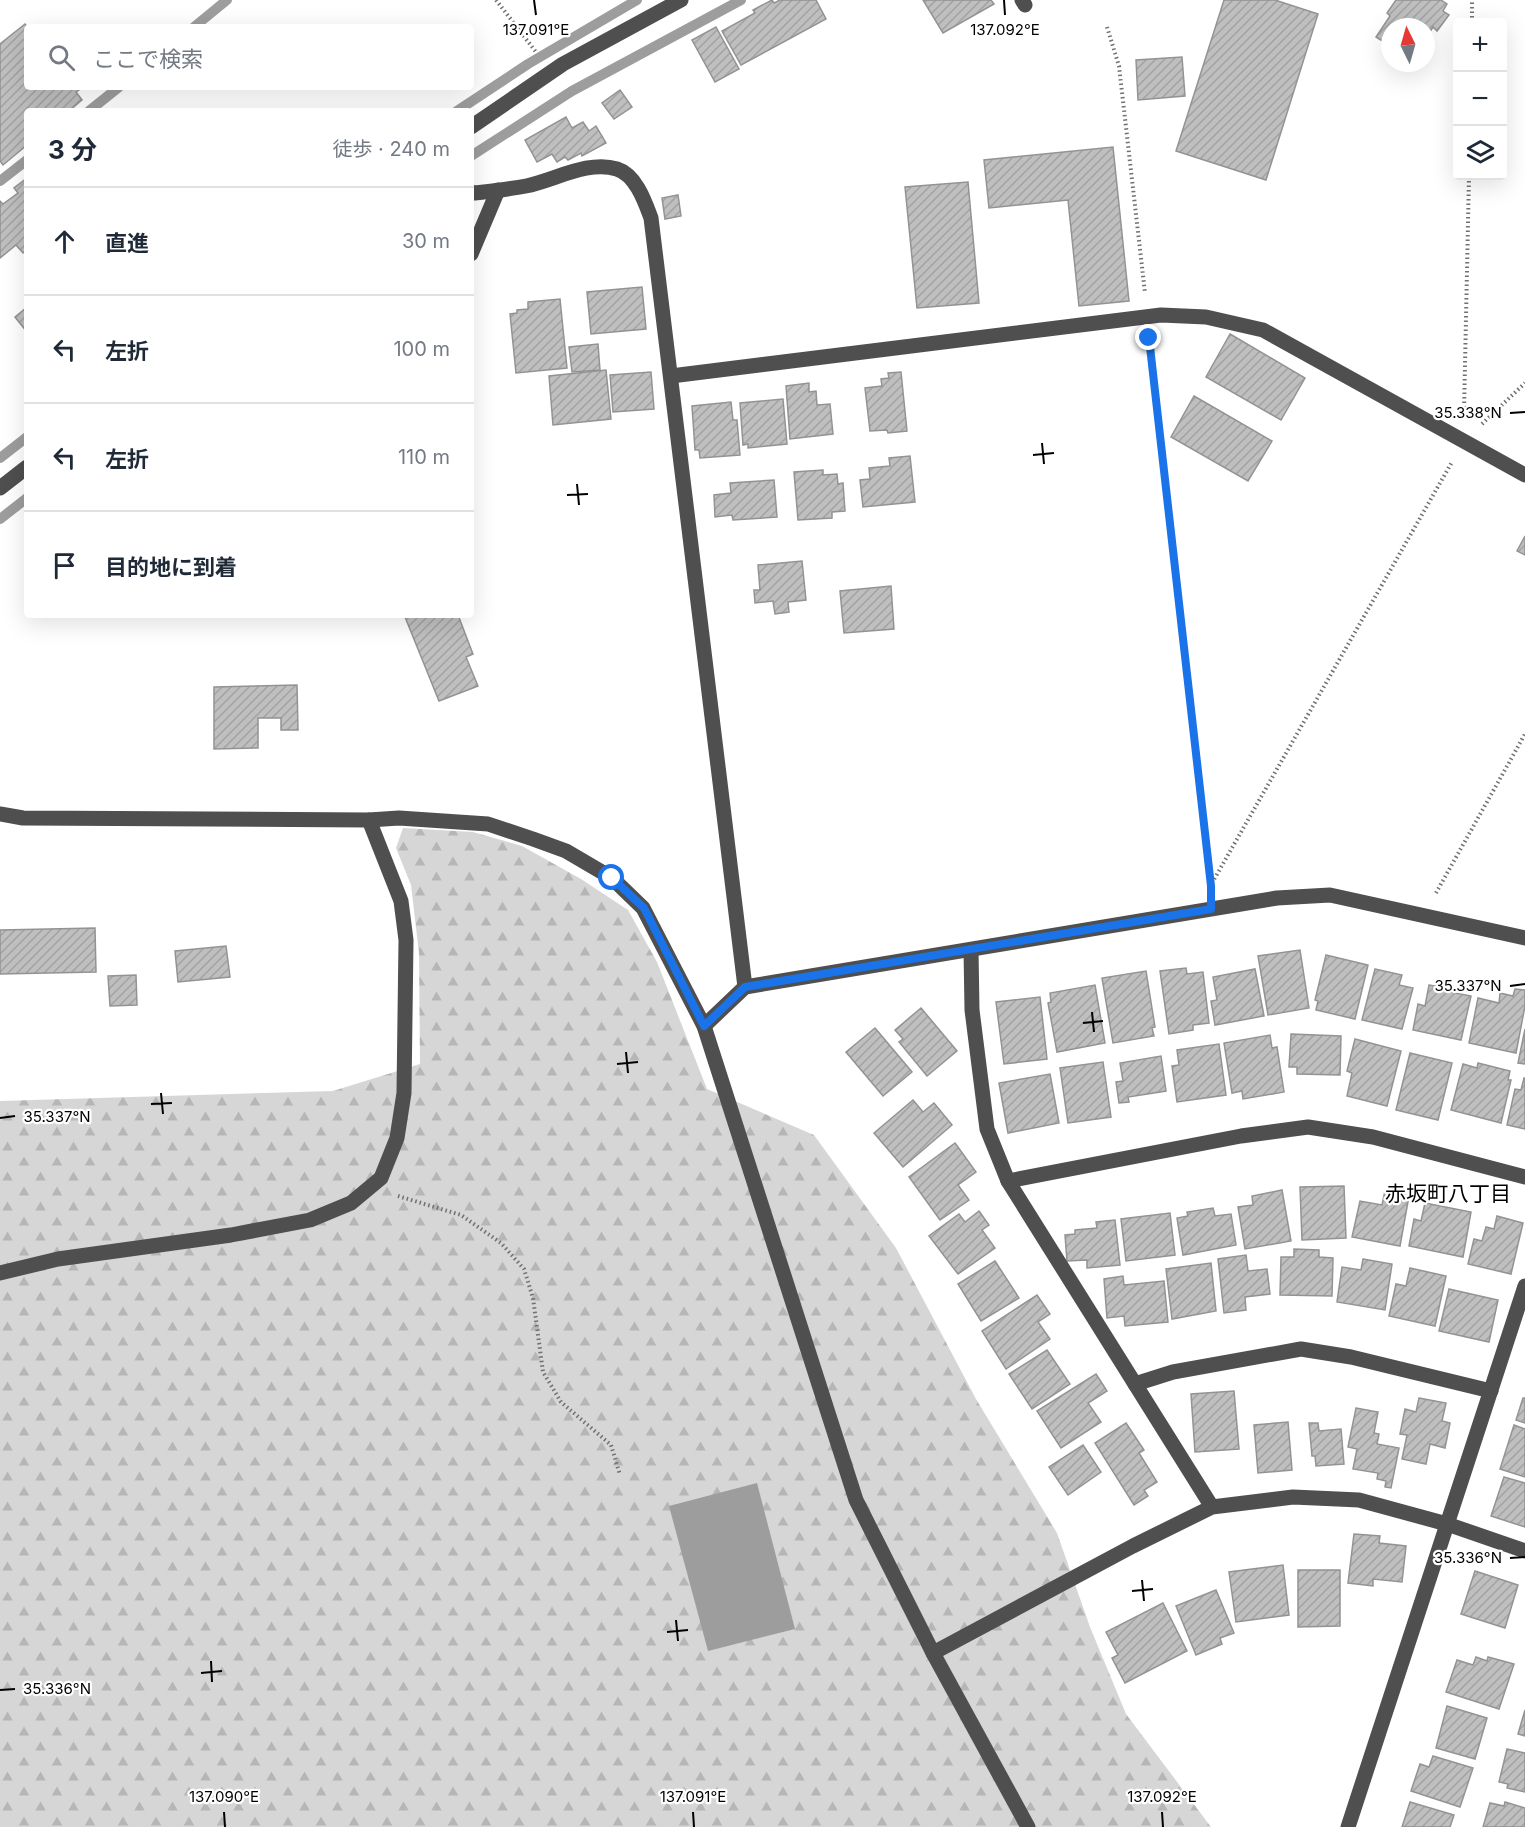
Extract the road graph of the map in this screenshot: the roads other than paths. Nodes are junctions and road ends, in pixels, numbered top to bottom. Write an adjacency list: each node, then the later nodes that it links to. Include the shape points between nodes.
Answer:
1 (681, 0): 2 (street, via 563,64)
2 (474, 125)
3 (498, 190): 4 (street); 5 (street); 6 (street, via 528,186 588,168 619,169 630,179 642,194 651,218)
4 (474, 192)
5 (474, 247)
6 (671, 376): 8 (street, via 1161,315 1206,317 1263,330); 14 (street)
7 (24, 469): 9 (street)
8 (1525, 475)
9 (0, 488)
10 (0, 814): 11 (street, via 23,818)
11 (369, 820): 15 (street, via 399,818 488,824 566,851 612,878 644,908); 18 (street, via 401,900 406,940 404,1093 397,1138 381,1178 351,1203 310,1220 58,1259)
12 (1525, 938): 13 (street, via 1330,895 1277,898)
13 (971, 950): 14 (street); 17 (street, via 972,1010 987,1129)
14 (745, 987): 15 (street)
15 (704, 1026): 25 (street, via 856,1500)
16 (1525, 1177): 17 (street, via 1373,1137 1308,1127 1241,1136)
17 (1008, 1181): 20 (street)
18 (0, 1273)
19 (1525, 1286): 21 (street)
20 (1134, 1384): 21 (street, via 1173,1372 1301,1349); 22 (street)
21 (1491, 1391): 23 (street)
22 (1212, 1508): 23 (street, via 1293,1497 1359,1500); 25 (street)
23 (1448, 1524): 24 (street); 27 (street)
24 (1525, 1551)
25 (933, 1653): 26 (street)
26 (1028, 1827)
27 (1348, 1827)

